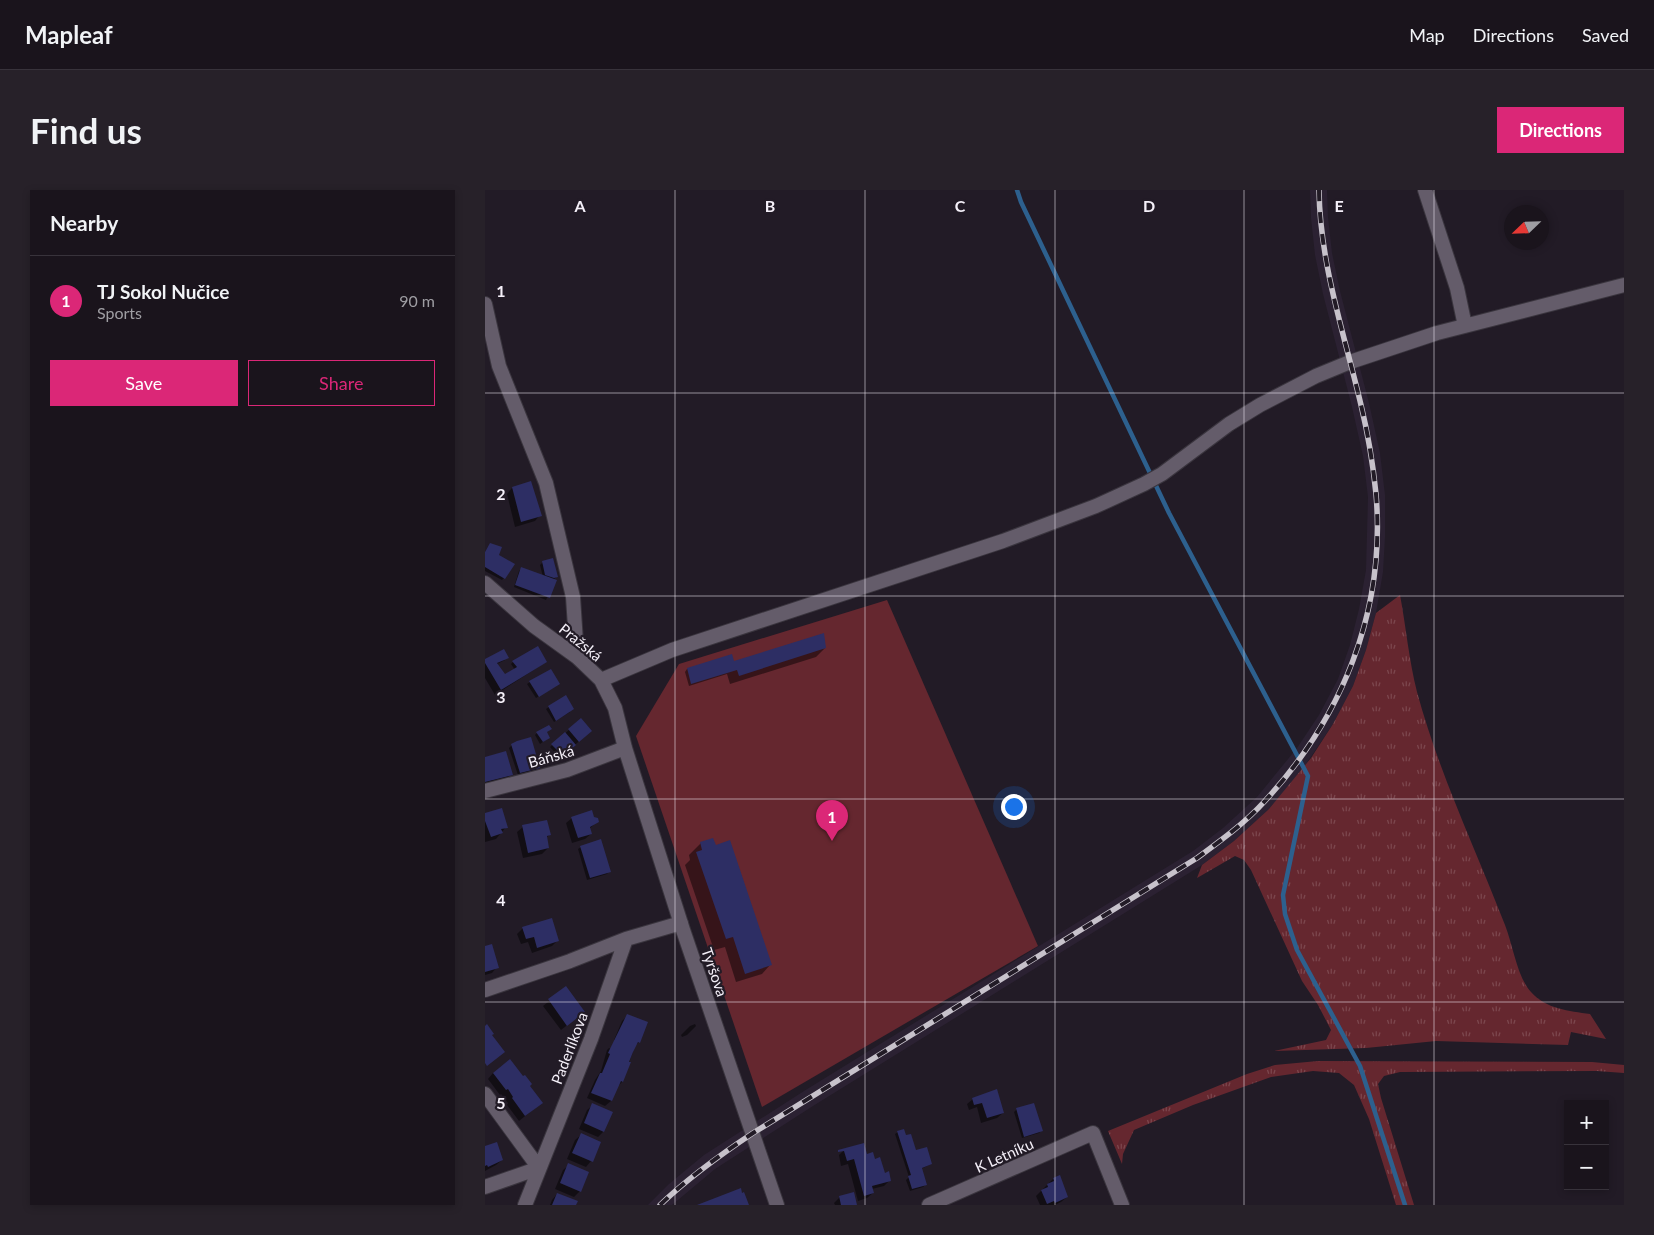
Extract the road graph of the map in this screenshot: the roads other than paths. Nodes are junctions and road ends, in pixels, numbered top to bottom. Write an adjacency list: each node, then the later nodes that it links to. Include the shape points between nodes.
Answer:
1 (1425, 190): 4 (street, via 1457,288)
2 (1624, 285): 4 (street)
3 (485, 304): 6 (street, via 499,366 546,483 573,597)
4 (1465, 326): 7 (street, via 1350,362 1284,392 1229,424 1162,474 1096,506 1003,541 672,650)
5 (485, 583): 6 (street, Pražská)
6 (577, 658): 7 (street, Pražská)
7 (601, 680): 8 (street, Pražská, via 615,708)
8 (625, 748): 9 (street, Báňská, via 567,770); 10 (street, Tyršova)
9 (485, 791)
10 (681, 923): 11 (street); 18 (street, Tyršova)
11 (626, 939): 12 (street); 14 (street, Paderlíkova)
12 (485, 990)
13 (485, 1094): 14 (street)
14 (539, 1168): 15 (street); 17 (street, Paderlíkova)
15 (485, 1186)
16 (953, 1200): 19 (street, K Letníku); 20 (street, K Letníku, via 1093,1133)
17 (525, 1205)
18 (777, 1205)
19 (929, 1205)
20 (1123, 1205)

